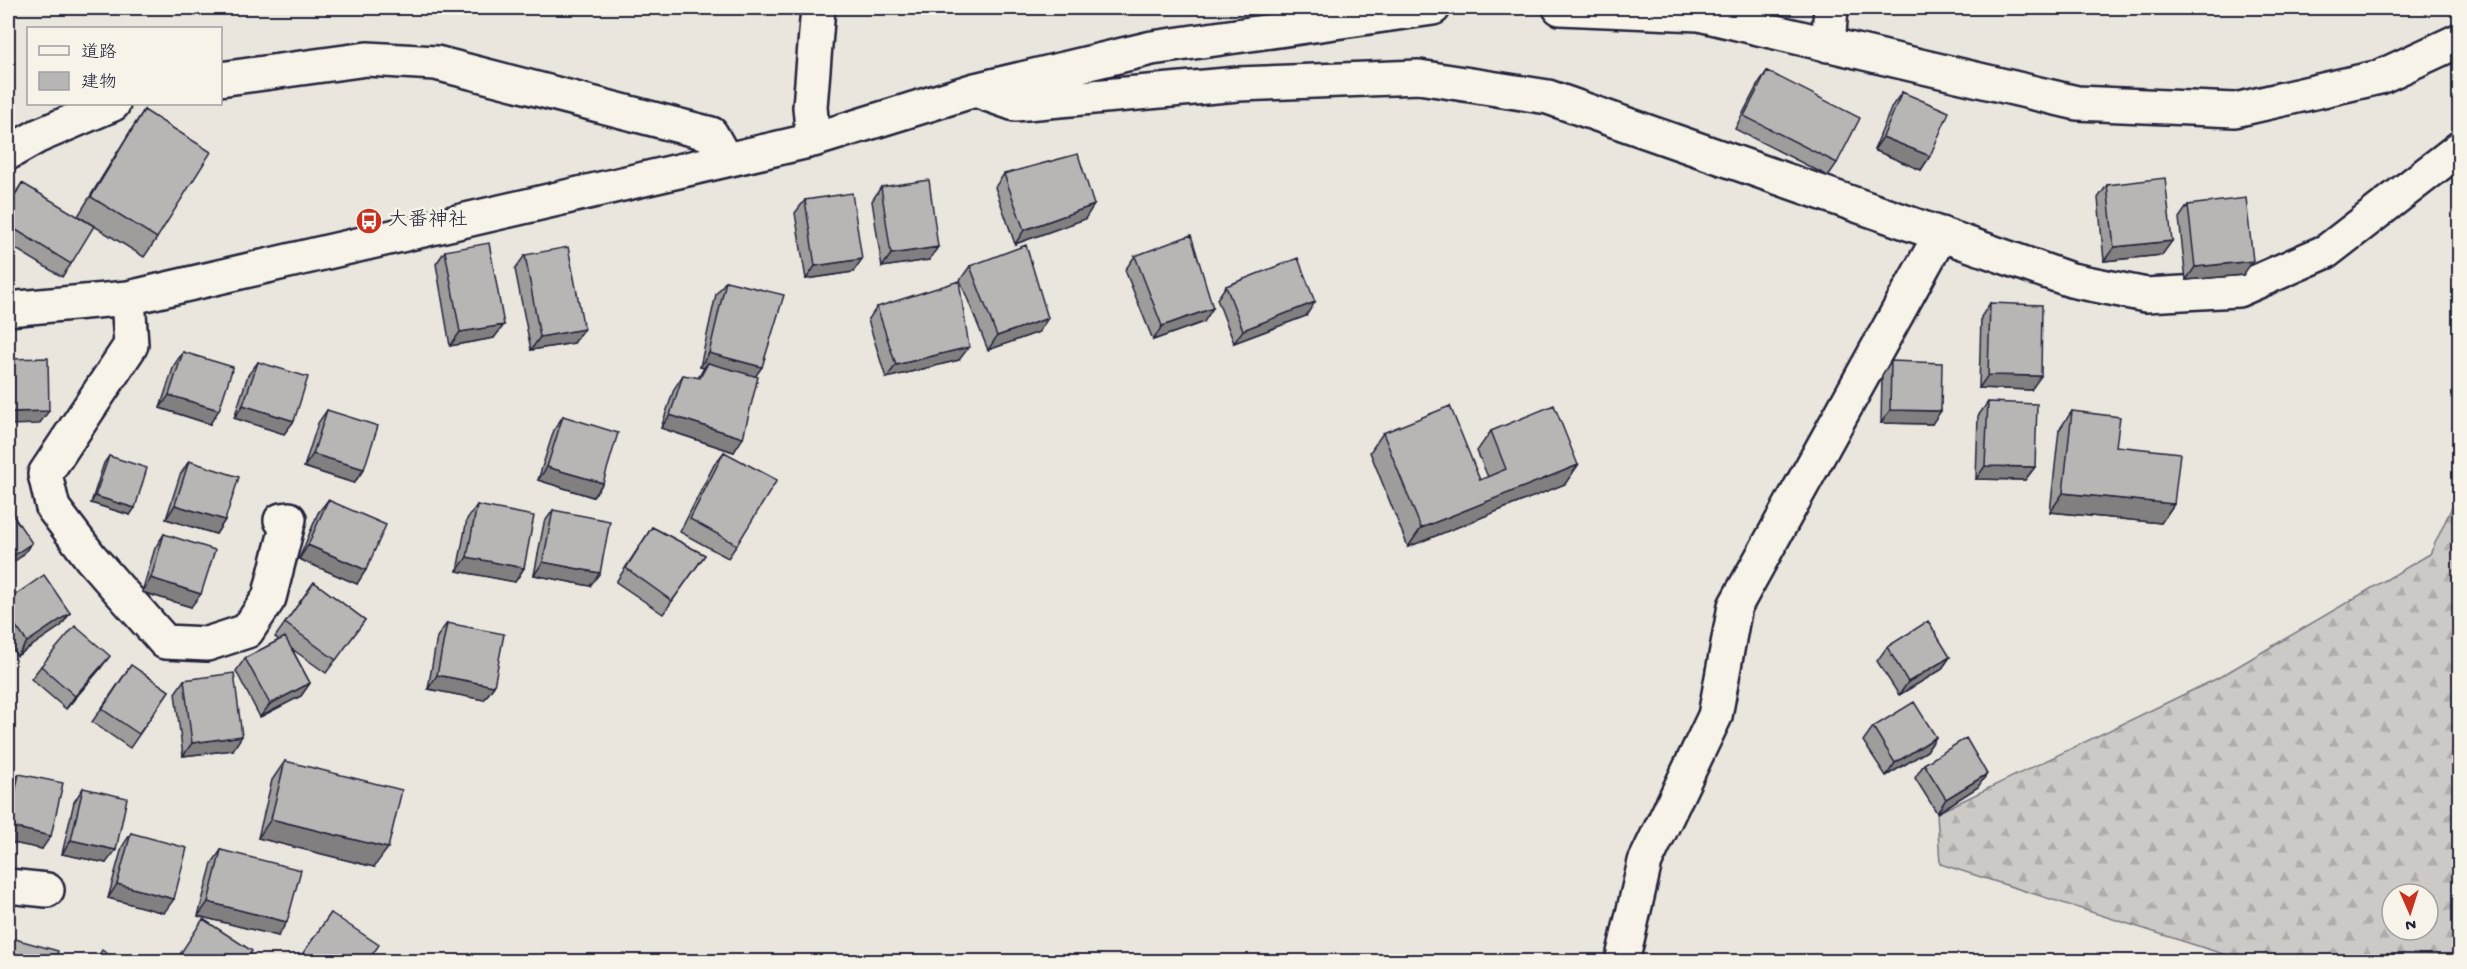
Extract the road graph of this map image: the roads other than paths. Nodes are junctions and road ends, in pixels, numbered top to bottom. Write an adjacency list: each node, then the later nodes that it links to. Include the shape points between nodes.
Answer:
1 (818, 8): 10 (street, via 810,107)
2 (1433, 8): 8 (street, via 1152,48)
3 (1560, 8): 6 (street, via 1700,14)
4 (1831, 8): 6 (street)
5 (2460, 40): 6 (street, via 2380,77 2235,110 2077,103)
6 (1828, 45)
7 (222, 79): 13 (street, via 367,58 436,63 711,134)
8 (975, 90): 10 (street); 14 (street, via 1016,104 1238,84 1419,77 1548,97)
9 (111, 105): 12 (street)
10 (813, 140): 13 (street)
11 (2460, 148): 14 (street, via 2327,252 2238,290 2146,295 2071,280)
12 (8, 153)
13 (725, 159): 15 (street)
14 (1941, 234): 20 (street, via 1735,606 1715,716 1645,862)
15 (128, 298): 16 (street); 17 (street, via 131,345 45,474 53,508 165,642 207,644 247,631 269,598 290,519)
16 (8, 309)
17 (281, 520)
18 (8, 886): 19 (street)
19 (47, 890)
20 (1622, 962)

